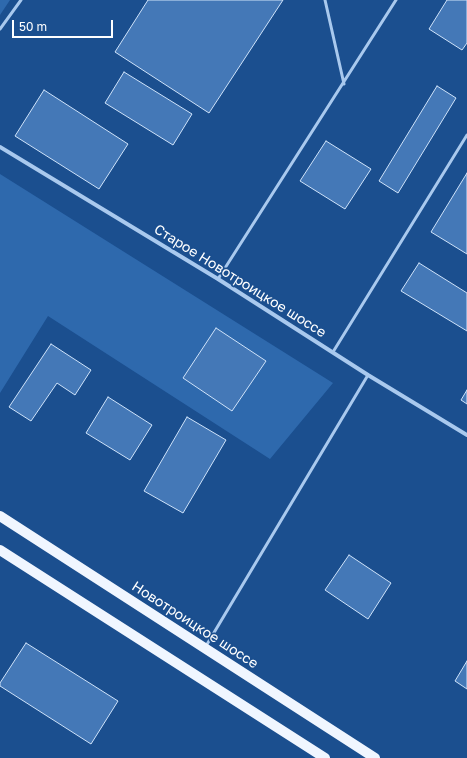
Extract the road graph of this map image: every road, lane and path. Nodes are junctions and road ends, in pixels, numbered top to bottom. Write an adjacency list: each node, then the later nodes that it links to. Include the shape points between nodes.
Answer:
1 (21, 0): 4 (lane)
2 (325, 0): 5 (lane)
3 (396, 0): 5 (lane)
4 (0, 29)
5 (344, 84): 8 (lane)
6 (467, 135): 9 (lane)
7 (0, 146): 8 (street, Старое Новотроицкое шоссе)
8 (218, 279): 9 (street, Старое Новотроицкое шоссе)
9 (333, 352): 10 (street, Старое Новотроицкое шоссе)
10 (368, 375): 11 (street, Старое Новотроицкое шоссе); 14 (lane)
11 (467, 435)
12 (0, 516): 14 (main road, Новотроицкое шоссе)
13 (0, 550): 15 (main road)
14 (204, 648): 16 (main road, Новотроицкое шоссе)
15 (325, 758)
16 (375, 758)

